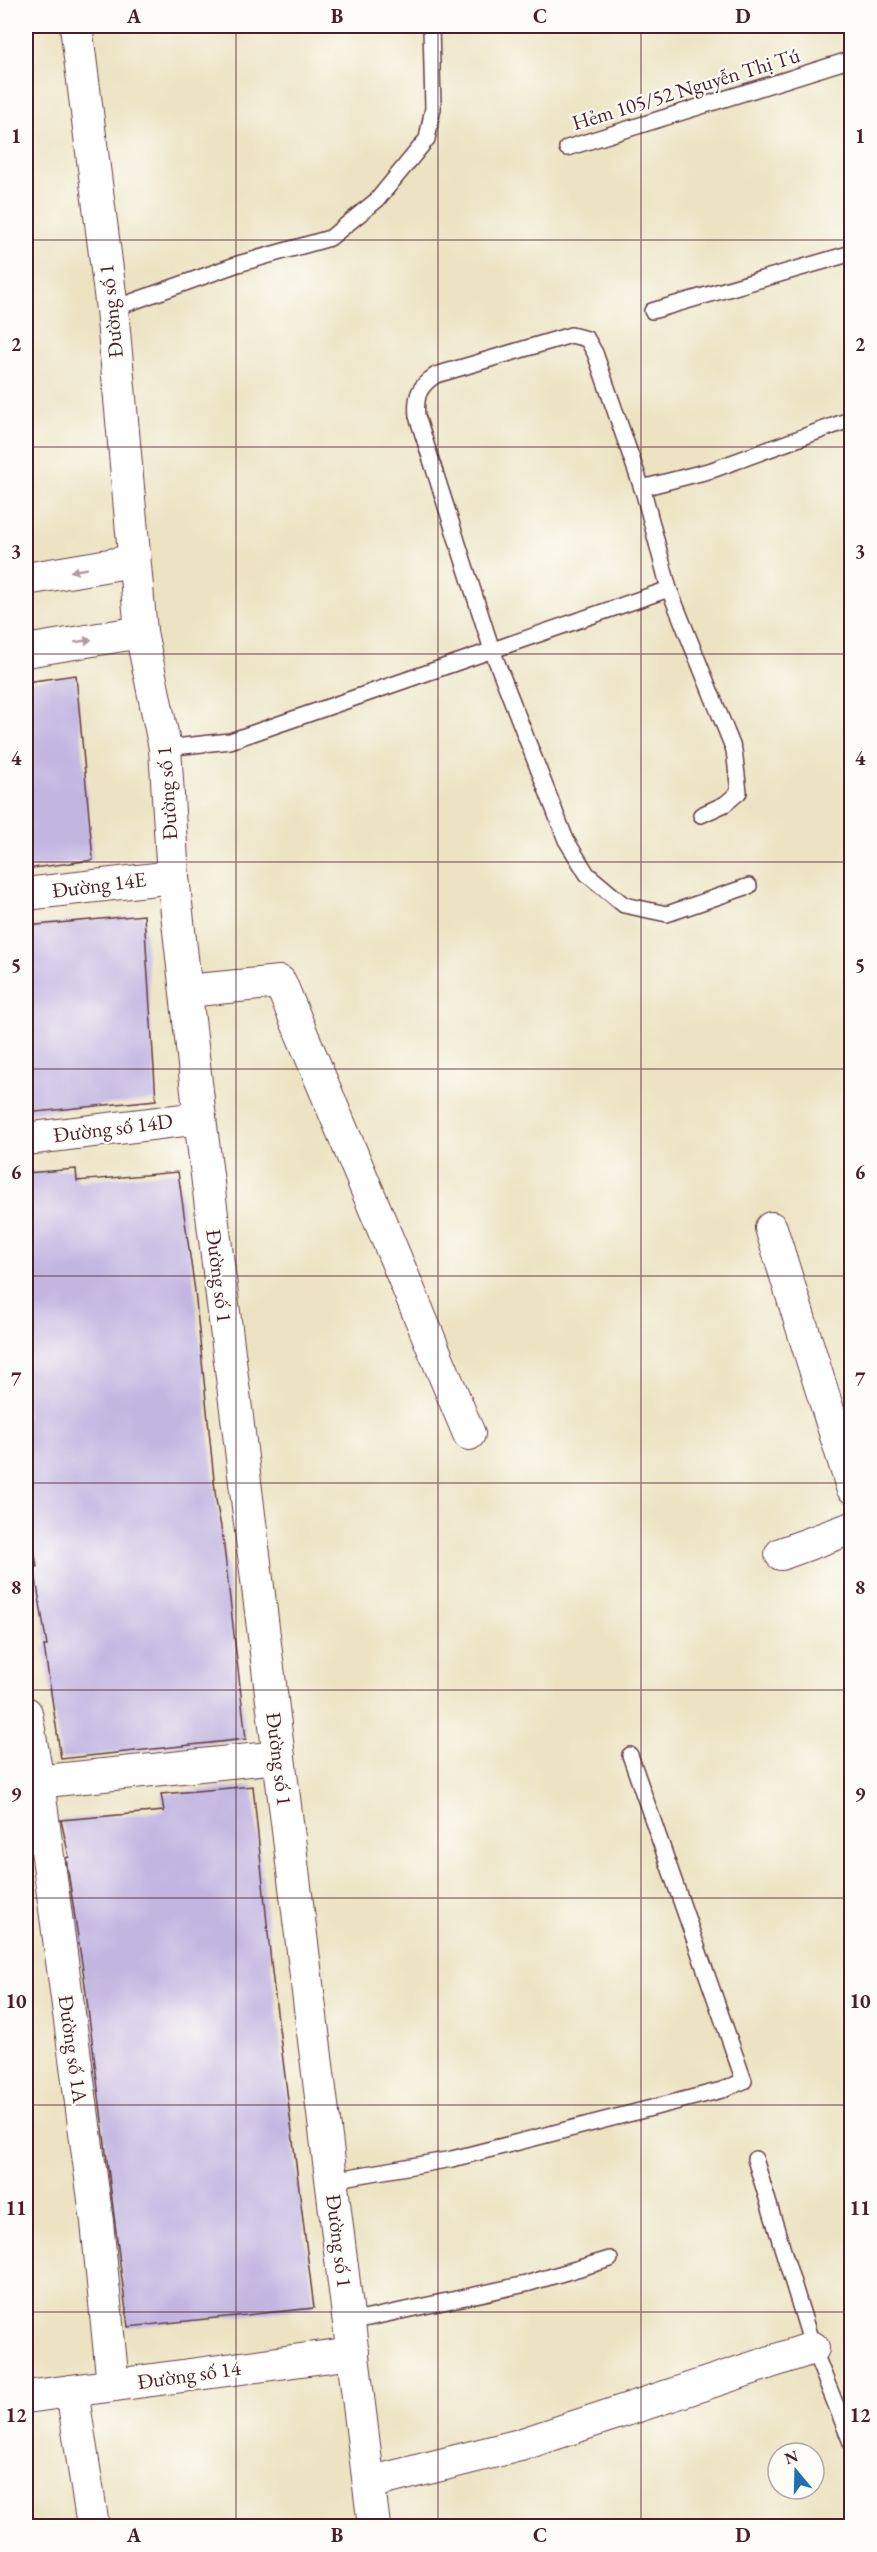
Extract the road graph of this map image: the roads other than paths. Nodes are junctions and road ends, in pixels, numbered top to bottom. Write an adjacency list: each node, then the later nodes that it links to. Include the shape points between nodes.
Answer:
1 (76, 26): 6 (street, Đường số 1)
2 (431, 26): 6 (lane, via 433,108 427,139 377,200 330,238 238,264)
3 (852, 58): 4 (lane, Hẻm 105/52 Nguyễn Thị Tú)
4 (567, 148)
5 (852, 254): 7 (lane)
6 (112, 309): 10 (street, Đường số 1)
7 (652, 312)
8 (852, 419): 9 (lane, via 712,470)
9 (642, 488): 12 (lane); 14 (lane, via 595,353 586,339 571,335 552,339 436,375 422,384 415,400 417,416)
10 (134, 561): 11 (street, one-way to 11); 13 (street, Đường số 1)
11 (26, 579)
12 (669, 589): 14 (lane); 17 (lane, via 734,750 739,792 725,804)
13 (141, 632): 15 (street, one-way to 13); 16 (street, Đường số 1)
14 (492, 650): 16 (lane, via 230,741); 19 (lane, via 566,840 587,874 624,905 667,914)
15 (26, 651)
16 (165, 748): 18 (street, Đường số 1)
17 (701, 814)
18 (173, 877): 20 (street, Đường 14E); 21 (street, Đường số 1)
19 (748, 886)
20 (26, 894)
21 (186, 991): 22 (street, Đường số 1); 25 (street, via 280,982)
22 (200, 1118): 23 (street, Đường số 14D); 31 (street, Đường số 1)
23 (26, 1139)
24 (771, 1228): 26 (street)
25 (469, 1434)
26 (852, 1487)
27 (852, 1528): 28 (street)
28 (781, 1554)
29 (26, 1713): 32 (street, Đường số 1A)
30 (630, 1755): 34 (lane, via 744,2081 722,2090 452,2159)
31 (279, 1757): 32 (street); 34 (street, Đường số 1)
32 (32, 1782): 39 (street, Đường số 1A, via 97,2222)
33 (754, 2159): 37 (lane)
34 (332, 2180): 36 (street, Đường số 1)
35 (610, 2259): 36 (lane, via 526,2284)
36 (350, 2322): 38 (street, Đường số 1)
37 (813, 2348): 42 (lane); 43 (street, via 520,2445)
38 (353, 2354): 39 (street, Đường số 14); 43 (street, Đường số 1)
39 (113, 2385): 40 (street, Đường số 14)
40 (72, 2391): 41 (street, Đường số 14); 44 (street)
41 (26, 2397)
42 (852, 2445)
43 (369, 2483): 45 (street, Đường số 1)
44 (93, 2526)
45 (374, 2526)

